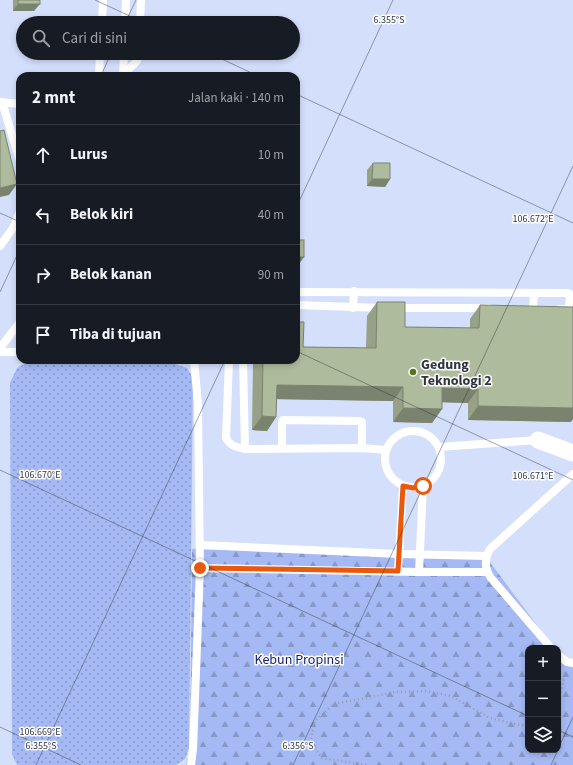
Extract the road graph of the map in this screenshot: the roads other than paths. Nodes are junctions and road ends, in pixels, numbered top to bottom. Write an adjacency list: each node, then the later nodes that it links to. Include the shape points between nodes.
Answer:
1 (103, 0): 4 (lane)
2 (126, 0): 5 (lane)
3 (141, 0): 6 (lane)
4 (102, 16)
5 (125, 16)
6 (140, 16)
7 (100, 60): 10 (lane)
8 (124, 60): 11 (lane)
9 (137, 60): 12 (lane)
10 (99, 72)
11 (123, 72)
12 (127, 72)
13 (1, 102): 14 (lane); 15 (lane)
14 (16, 104)
15 (16, 149)
16 (16, 221): 17 (lane)
17 (0, 246)
18 (300, 292): 19 (lane)
19 (354, 292): 21 (lane); 26 (lane)
20 (437, 292): 21 (lane); 22 (lane); 25 (lane)
21 (400, 293): 27 (lane)
22 (484, 293): 23 (lane); 28 (lane)
23 (534, 294): 30 (lane); 31 (lane, via 570,294 568,310)
24 (300, 305): 26 (lane)
25 (438, 307): 27 (lane); 28 (lane)
26 (353, 308): 27 (lane)
27 (399, 308)
28 (483, 308): 29 (lane)
29 (498, 308)
30 (533, 309)
31 (554, 309)
32 (16, 327): 33 (lane)
33 (0, 348)
34 (0, 352): 35 (lane)
35 (16, 352)
36 (194, 364): 49 (lane, via 198,404)
37 (229, 364): 43 (lane, via 226,438 234,447)
38 (243, 364): 43 (lane)
39 (538, 440): 40 (lane); 45 (street)
40 (439, 447): 44 (lane, via 425,434 410,431 395,437); 48 (lane, via 442,459 440,468 431,482)
41 (282, 448): 42 (lane); 42 (lane, via 283,420 360,421); 43 (lane)
42 (362, 448): 44 (lane)
43 (245, 449)
44 (386, 450): 47 (lane, via 386,467 395,481)
45 (573, 453)
46 (573, 474): 52 (lane, via 490,549)
47 (403, 486): 48 (lane); 50 (lane)
48 (423, 486): 51 (lane)
49 (200, 545): 50 (lane); 53 (lane)
50 (399, 554): 51 (lane); 54 (lane)
51 (419, 555): 52 (lane); 55 (lane)
52 (486, 556): 56 (lane)
53 (200, 568): 54 (lane); 60 (lane)
54 (398, 571): 55 (lane)
55 (419, 572): 56 (lane)
56 (486, 572): 57 (lane)
57 (548, 645)
58 (561, 658): 59 (lane)
59 (570, 662)
60 (191, 765)

